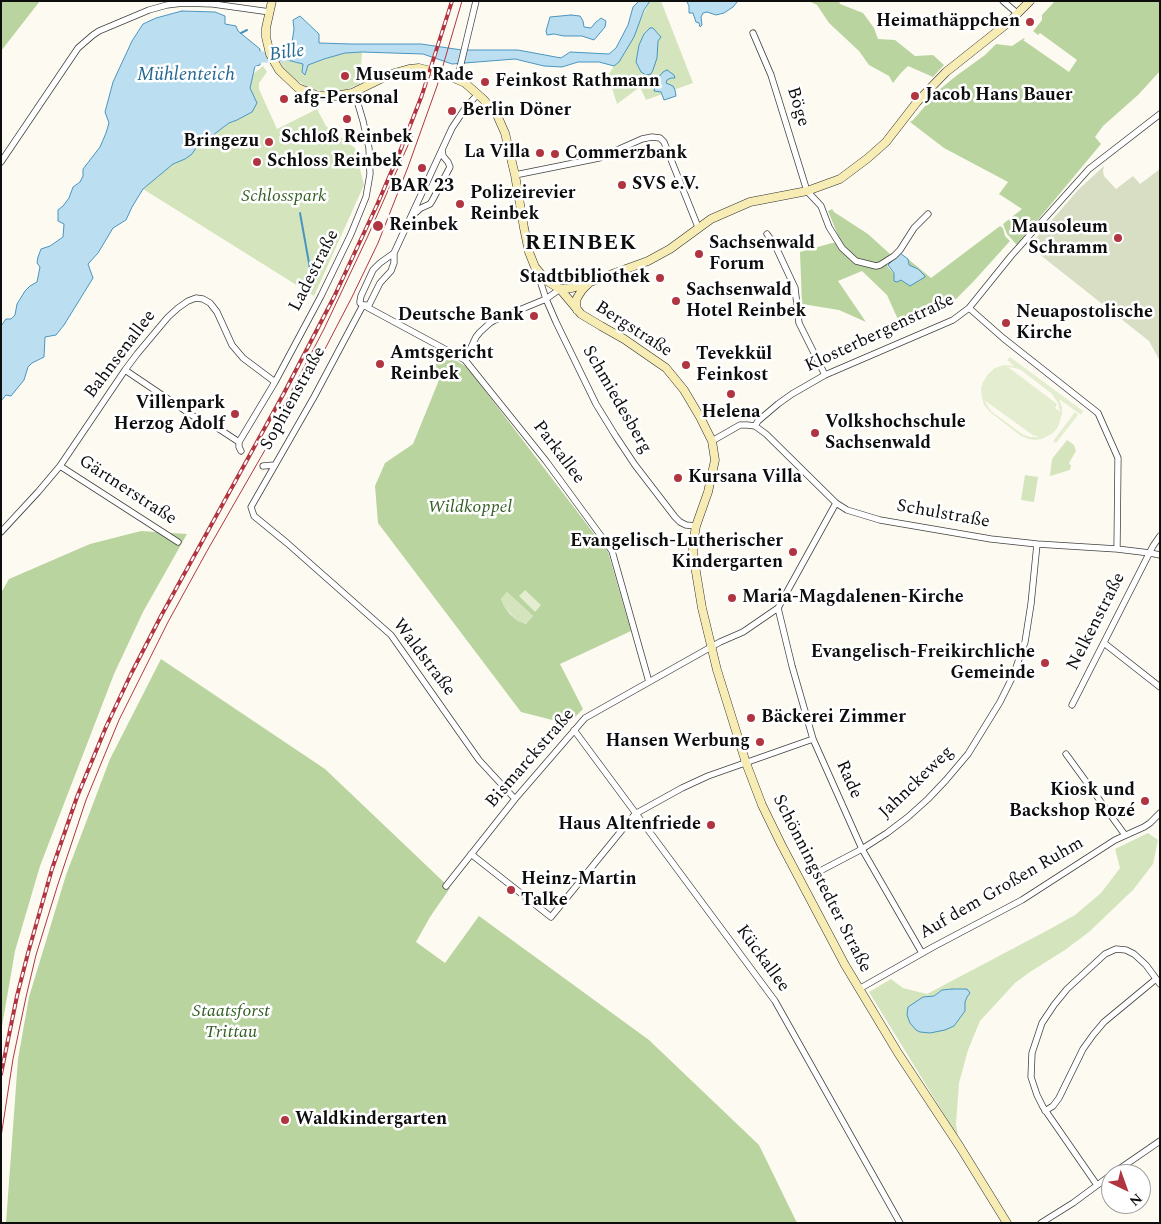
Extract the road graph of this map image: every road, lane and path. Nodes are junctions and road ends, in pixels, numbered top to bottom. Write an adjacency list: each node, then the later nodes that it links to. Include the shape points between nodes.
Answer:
1 (272, 1): 5 (main road)
2 (476, 1): 8 (street)
3 (1003, 1): 6 (street)
4 (1030, 1): 6 (main road)
5 (270, 12): 9 (main road, via 266,28 268,46 277,68 285,77 298,88 318,96); 13 (street, via 183,3 148,10 99,31 78,48)
6 (1018, 14): 15 (main road, via 946,72 886,142 868,158 840,179)
7 (753, 33): 15 (street, Böge, via 771,75)
8 (457, 80): 9 (main road, via 424,69 409,69 390,74); 10 (main road)
9 (352, 93): 33 (street, Ladestraße, via 369,148 370,174 366,197 321,296)
10 (478, 94): 12 (street, Sophienstraße, via 462,112); 14 (main road, via 500,122)
11 (1160, 114): 28 (street, Klosterbergenstraße, via 1089,169)
12 (442, 148): 17 (street, Sophienstraße); 17 (street, Sophienstraße, via 450,167 430,204 420,208)
13 (1, 162)
14 (515, 175): 18 (street, via 599,158 642,139 660,138); 21 (main road, via 529,252)
15 (807, 190): 16 (street, via 821,206 842,248 856,261 876,266 890,260); 18 (main road, via 750,202)
16 (928, 214)
17 (412, 217): 20 (street, Sophienstraße)
18 (698, 227): 22 (main road, via 648,261)
19 (767, 234): 32 (street, via 795,288 799,323)
20 (394, 253): 27 (street, Sophienstraße, via 391,271 380,283 369,305); 27 (street, Sophienstraße, via 374,270 361,296)
21 (535, 267): 24 (main road, Bergstraße, via 547,281); 25 (street, Schmiedesberg)
22 (591, 282): 23 (main road); 29 (main road, Bergstraße, via 577,298)
23 (582, 285): 24 (main road); 26 (main road, Bergstraße, via 571,292)
24 (560, 289): 25 (street); 26 (main road, Bergstraße)
25 (546, 299): 30 (street, via 490,323 476,337); 43 (street, Schmiedesberg, via 596,404 635,465 675,518 686,525)
26 (569, 299): 29 (main road, Bergstraße)
27 (363, 305): 30 (street, Parkallee); 38 (street, Sophienstraße)
28 (969, 308): 32 (street, Klosterbergenstraße, via 953,320); 48 (street, via 1098,413 1118,458)
29 (577, 310): 35 (main road, Bergstraße, via 666,368 684,390)
30 (465, 360): 54 (street, Parkallee, via 612,550)
31 (124, 370): 33 (street, Bahnsenallee, via 168,317 196,298 210,303 232,345 243,358); 36 (street, via 205,424); 39 (street, Bahnsenallee)
32 (825, 375): 34 (street, Klosterbergenstraße, via 792,394)
33 (275, 382): 36 (street, Ladestraße)
34 (755, 426): 35 (street, via 740,425); 41 (street, Schulstraße)
35 (712, 441): 43 (main road, Schönningstedter Straße, via 715,460)
36 (239, 442): 37 (street)
37 (241, 451)
38 (274, 465): 40 (street); 42 (street, Sophienstraße)
39 (60, 466): 44 (street, Bahnsenallee); 46 (street, Gärtnerstraße)
40 (264, 466)
41 (836, 503): 47 (street, Schulstraße, via 847,510 880,520); 51 (street)
42 (251, 507): 61 (street, Waldstraße, via 254,516 390,635 478,760)
43 (696, 526): 53 (main road, Schönningstedter Straße, via 693,554)
44 (1, 532)
45 (1160, 536): 49 (street, Nelkenstraße)
46 (178, 542)
47 (1037, 544): 48 (street, Schulstraße); 66 (street, Jahnckeweg, via 1025,642 1000,702 968,754 946,780 908,817)
48 (1117, 548): 49 (street, Schulstraße)
49 (1150, 553): 50 (street, Schulstraße); 52 (street, Nelkenstraße)
50 (1160, 555)
51 (778, 608): 53 (street, Bismarckstraße, via 743,632); 58 (street, Rade)
52 (1104, 643): 55 (street); 56 (street, Nelkenstraße)
53 (711, 647): 54 (street, Bismarckstraße); 60 (main road, Schönningstedter Straße)
54 (649, 682): 57 (street, Bismarckstraße, via 585,718)
55 (1160, 687)
56 (1072, 705)
57 (574, 730): 61 (street, Bismarckstraße); 63 (street, Kückallee)
58 (813, 739): 60 (street); 66 (street, Rade)
59 (1066, 754): 65 (street)
60 (746, 763): 63 (street, via 708,776); 72 (main road, Schönningstedter Straße, via 781,844)
61 (515, 799): 67 (street, Bismarckstraße)
62 (1160, 813): 64 (street)
63 (635, 814): 67 (street, via 552,918); 78 (street, Kückallee, via 775,1001)
64 (1157, 821): 65 (street, Auf dem Großen Ruhm)
65 (1125, 835): 70 (street, Auf dem Großen Ruhm, via 1022,900)
66 (862, 849): 68 (street, Jahnckeweg); 70 (street, Rade)
67 (471, 854): 69 (street, Bismarckstraße)
68 (822, 870)
69 (446, 886)
70 (922, 953): 72 (street, Auf dem Großen Ruhm)
71 (1158, 981): 73 (street, via 1104,1022 1083,1050 1059,1098); 73 (street, via 1134,954 1116,949 1105,954 1067,989 1042,1023 1032,1053 1031,1076)
72 (859, 989): 79 (main road, Schönningstedter Straße)
73 (1045, 1112): 77 (street)
74 (1160, 1141): 75 (street)
75 (1127, 1164)
76 (1101, 1182): 77 (street)
77 (1097, 1185): 80 (street)
78 (900, 1223)
79 (1007, 1223)
80 (1041, 1223)

